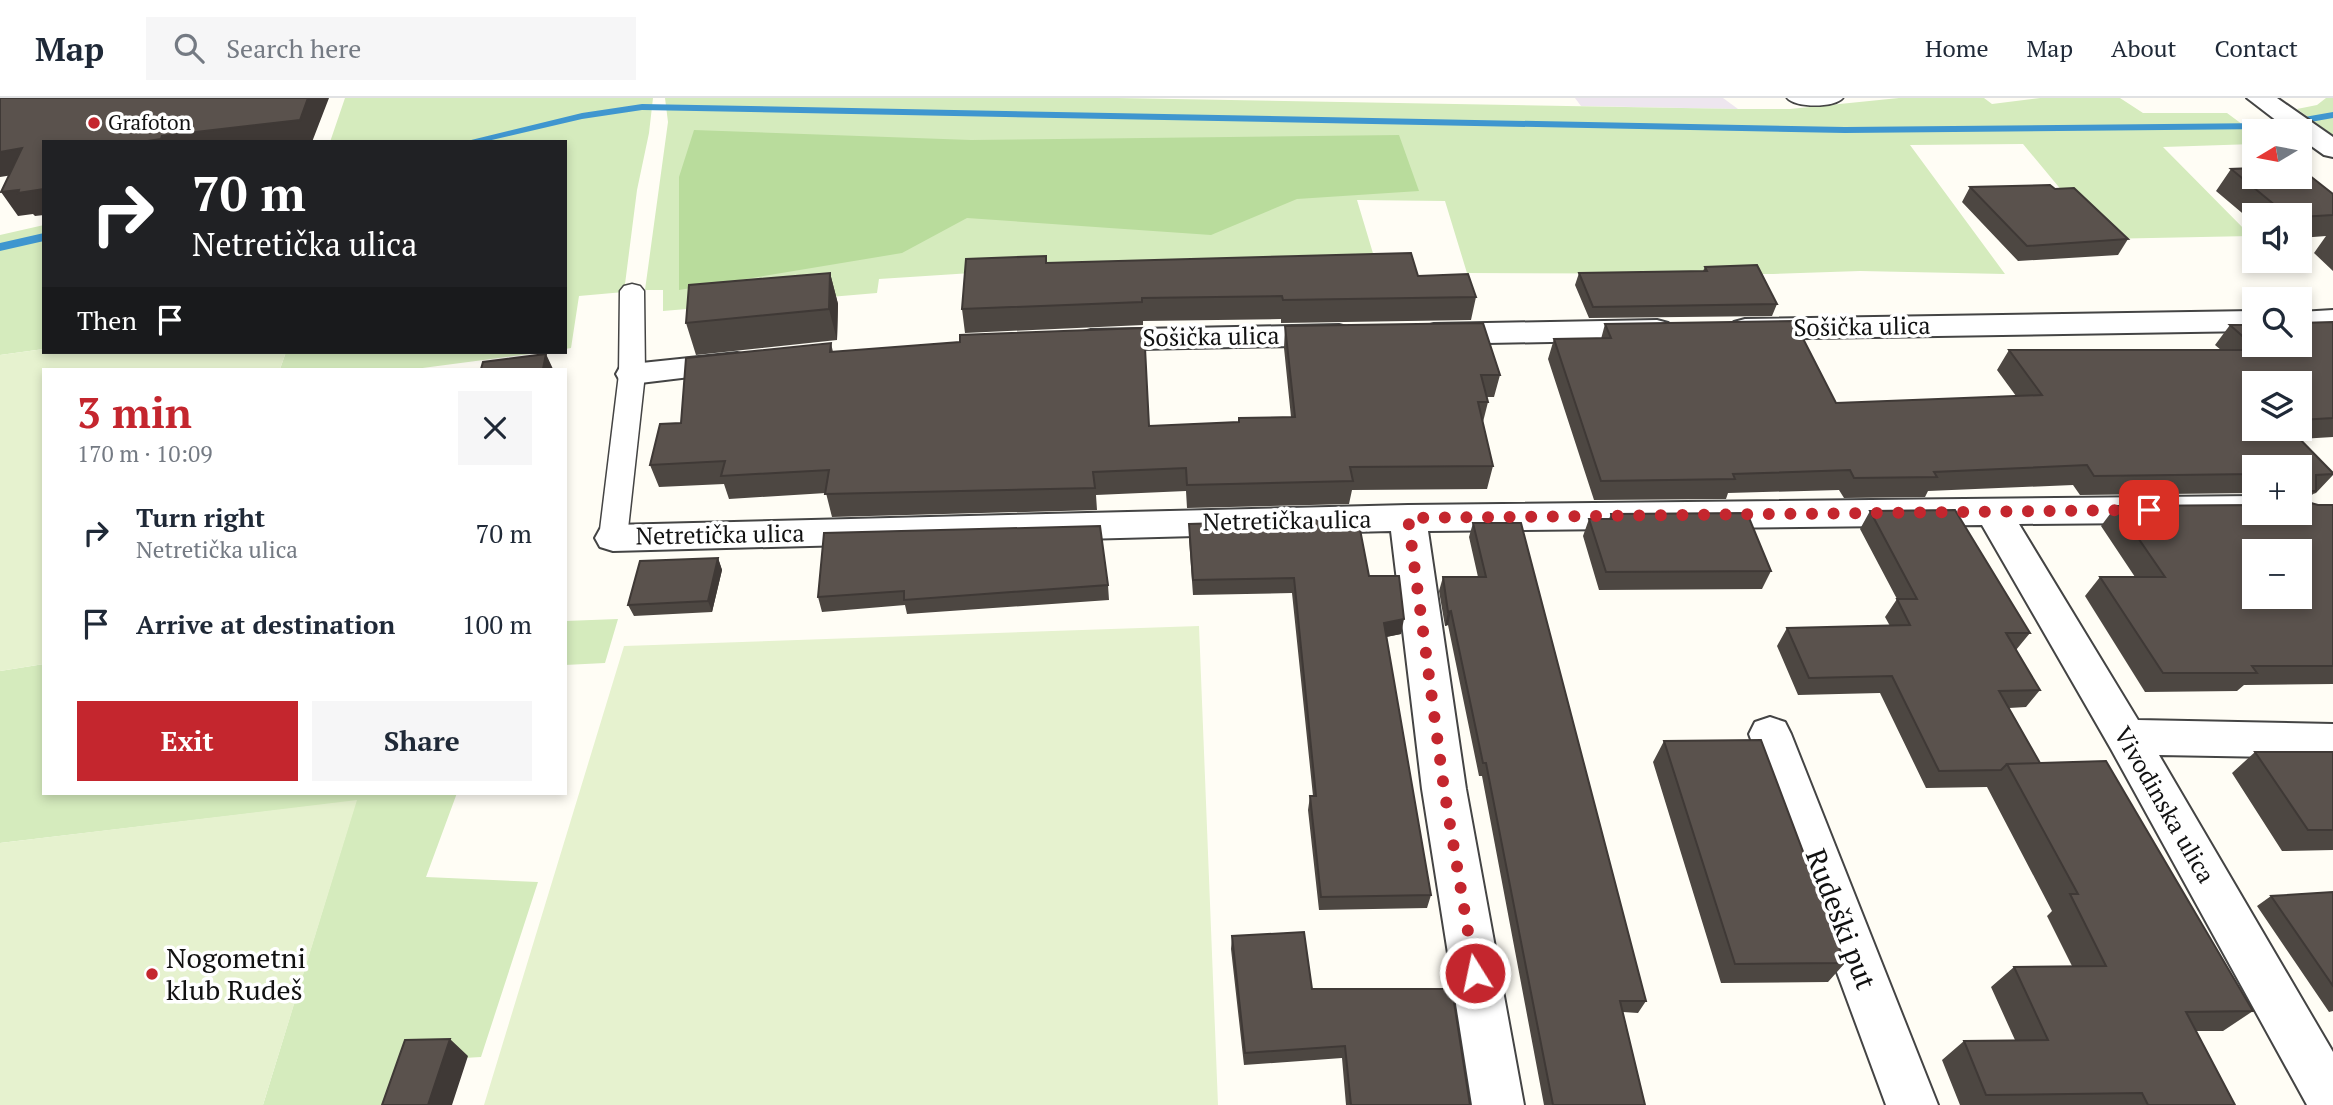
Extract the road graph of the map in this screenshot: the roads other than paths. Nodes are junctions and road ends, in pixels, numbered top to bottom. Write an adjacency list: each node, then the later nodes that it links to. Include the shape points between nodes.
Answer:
1 (1797, 98): 2 (lane)
2 (1833, 98)
3 (2260, 98): 4 (street)
4 (2325, 143)
5 (632, 291): 11 (lane)
6 (2333, 320): 8 (street)
7 (2242, 321): 9 (street, Sošička ulica)
8 (2312, 321)
9 (1068, 341)
10 (766, 360): 11 (street)
11 (632, 374): 15 (lane)
12 (2242, 509): 13 (street, Netretička ulica)
13 (1992, 510): 14 (street, Netretička ulica); 17 (street, Vivodinska ulica)
14 (1408, 518): 15 (street, Netretička ulica); 20 (street, via 1444,789)
15 (613, 538)
16 (1770, 734): 21 (street, Rudeški put)
17 (2126, 737): 18 (street); 19 (street, Vivodinska ulica)
18 (2333, 741)
19 (2330, 1089)
20 (1498, 1105)
21 (1912, 1105)

